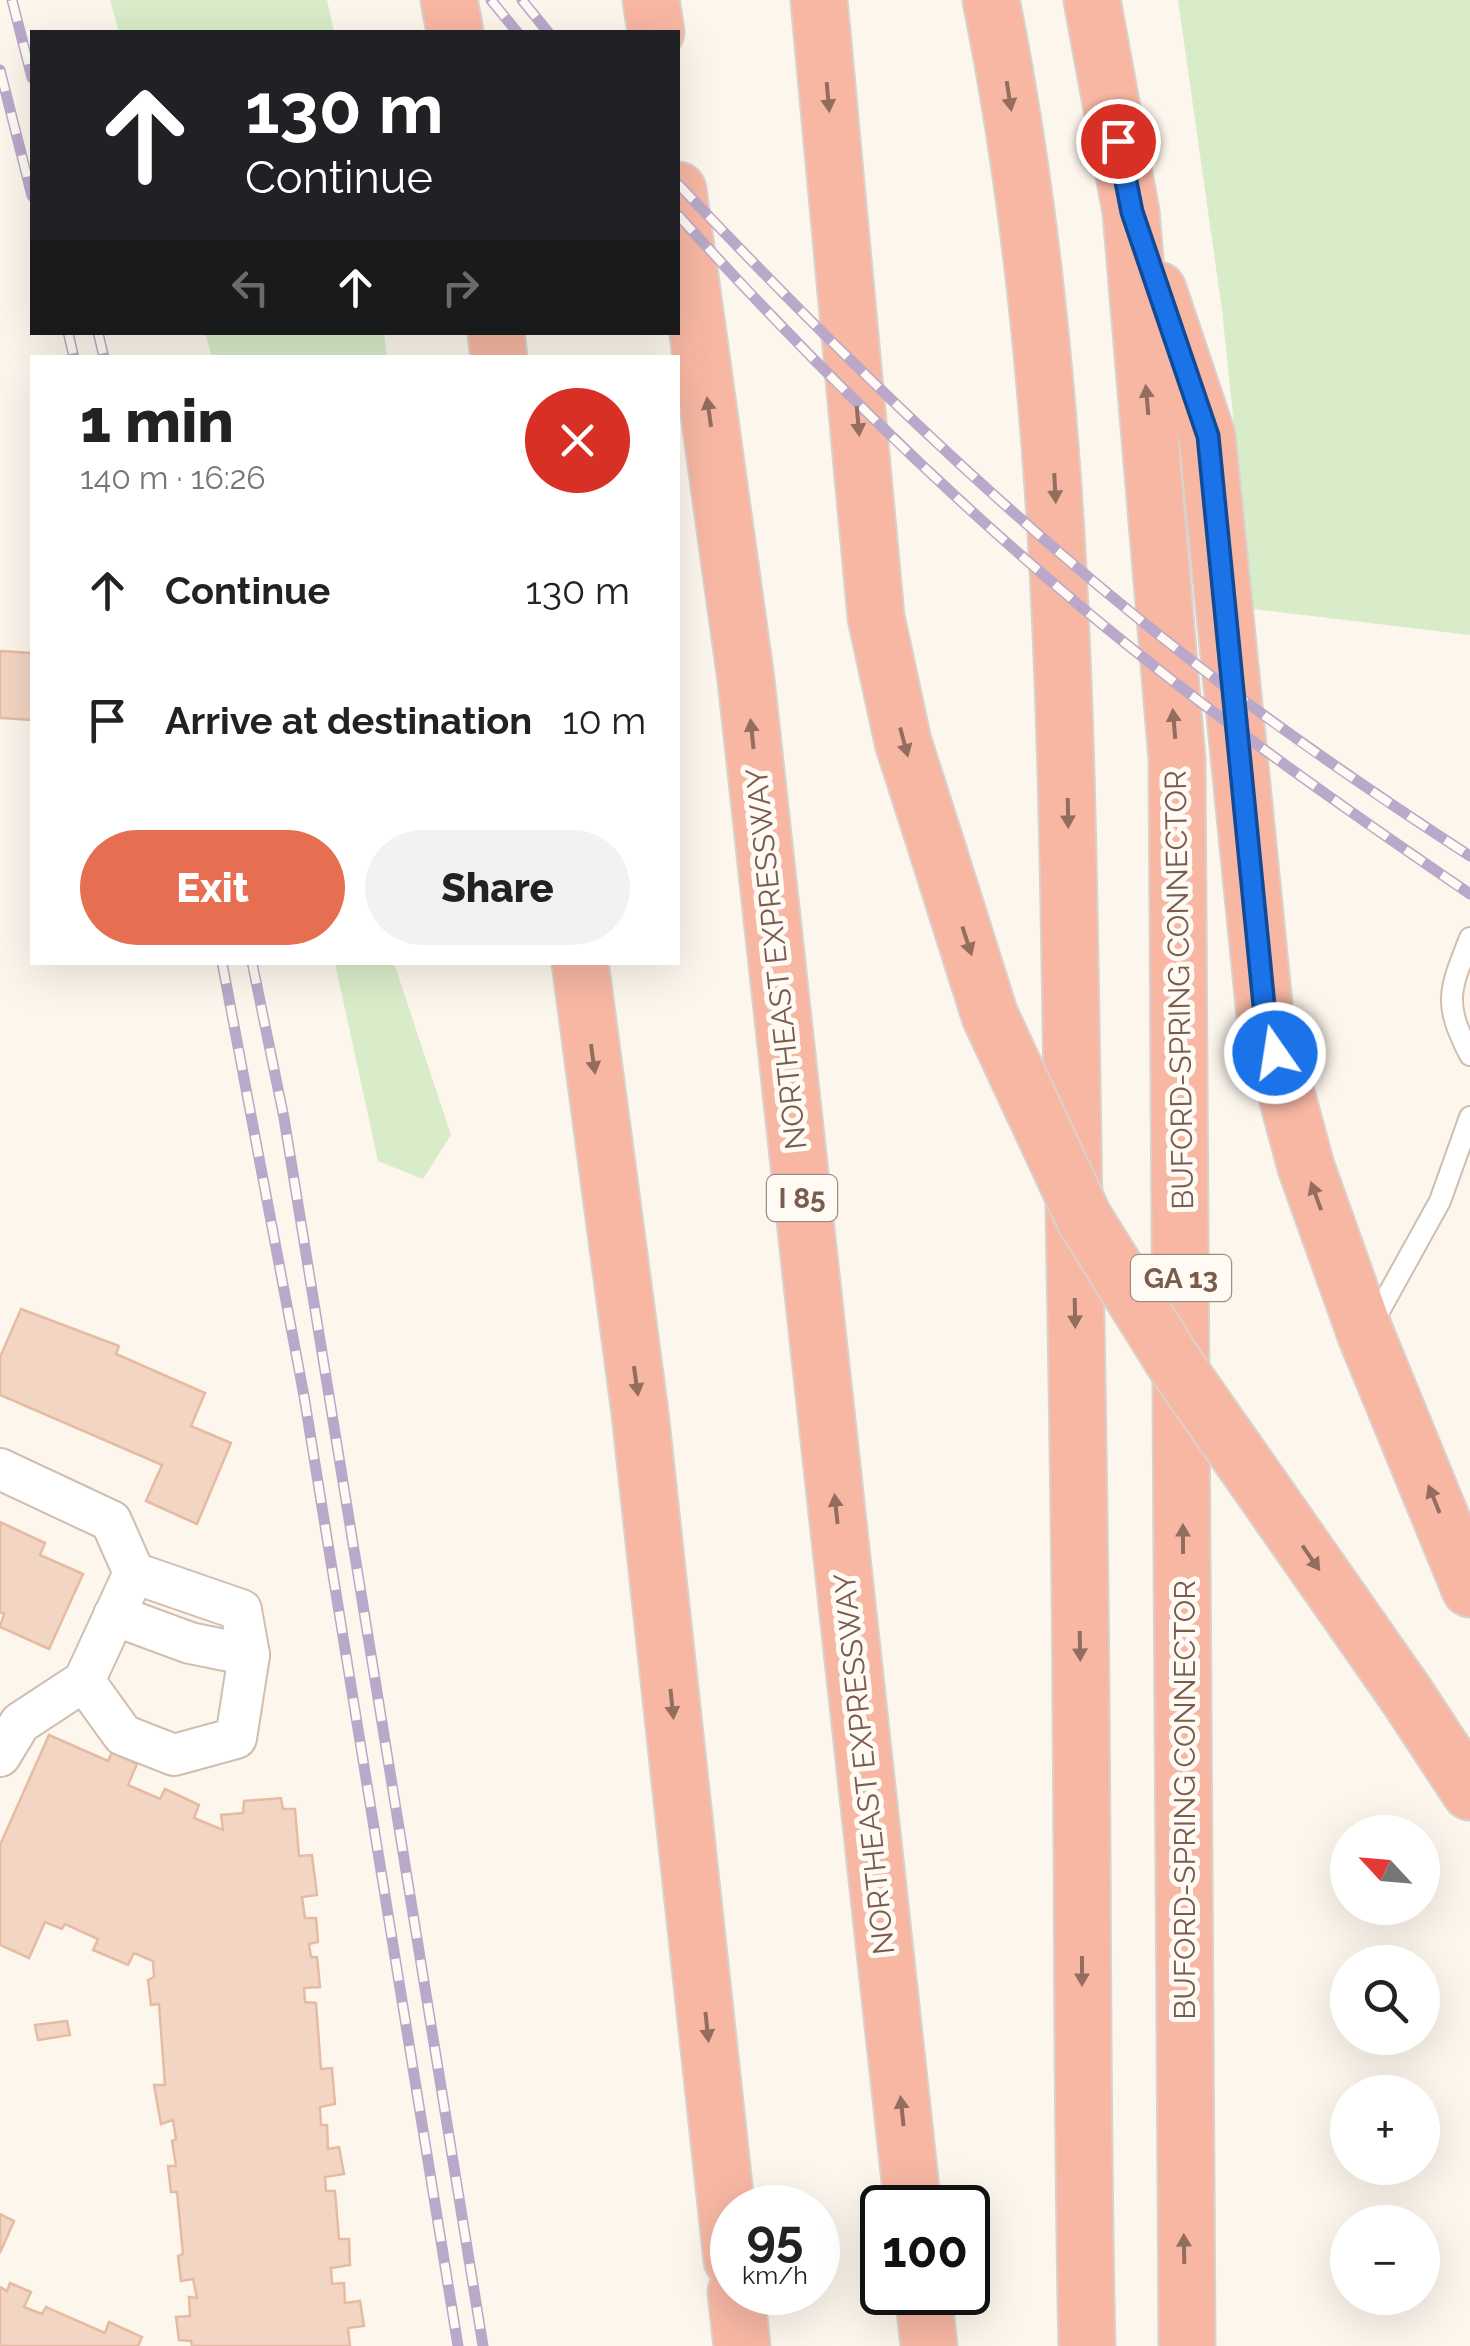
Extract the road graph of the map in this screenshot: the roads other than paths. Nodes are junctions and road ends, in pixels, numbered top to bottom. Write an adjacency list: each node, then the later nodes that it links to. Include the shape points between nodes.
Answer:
1 (449, 0): 6 (highway)
2 (651, 0): 7 (highway)
3 (819, 0): 22 (highway, one-way to 22, bridge, via 876,617 903,742 990,1016 1084,1218 1174,1361)
4 (991, 0): 29 (highway, one-way to 29, via 1035,263 1066,701)
5 (1092, 0): 9 (highway, BUFORD-SPRING CONNECTOR / GA 13)
6 (455, 30)
7 (656, 30)
8 (680, 204): 24 (highway, NORTHEAST EXPRESSWAY / I 85, one-way to 8, via 746,680)
9 (1132, 212): 14 (highway, one-way to 9, via 1306,1167 1265,1016 1208,436); 30 (highway, BUFORD-SPRING CONNECTOR / GA 13, one-way to 9, via 1177,759)
10 (1470, 938): 12 (lane, via 1449,998)
11 (580, 965): 23 (highway, one-way to 23, via 640,1413)
12 (1470, 1055)
13 (1470, 1117): 14 (lane, via 1440,1202)
14 (1366, 1335): 17 (highway, one-way to 14)
15 (0, 1469): 16 (street, via 111,1522)
16 (134, 1573): 18 (street); 19 (street, via 241,1610)
17 (1470, 1589)
18 (114, 1615): 19 (street, via 190,1643); 20 (street)
19 (250, 1655): 20 (street, via 236,1738 174,1756 124,1735)
20 (84, 1681): 21 (street, via 20,1722)
21 (0, 1756)
22 (1470, 1792)
23 (724, 2185)
24 (910, 2185)
25 (739, 2315): 27 (highway)
26 (926, 2315): 28 (highway)
27 (742, 2346)
28 (929, 2346)
29 (1087, 2346)
30 (1187, 2346)

